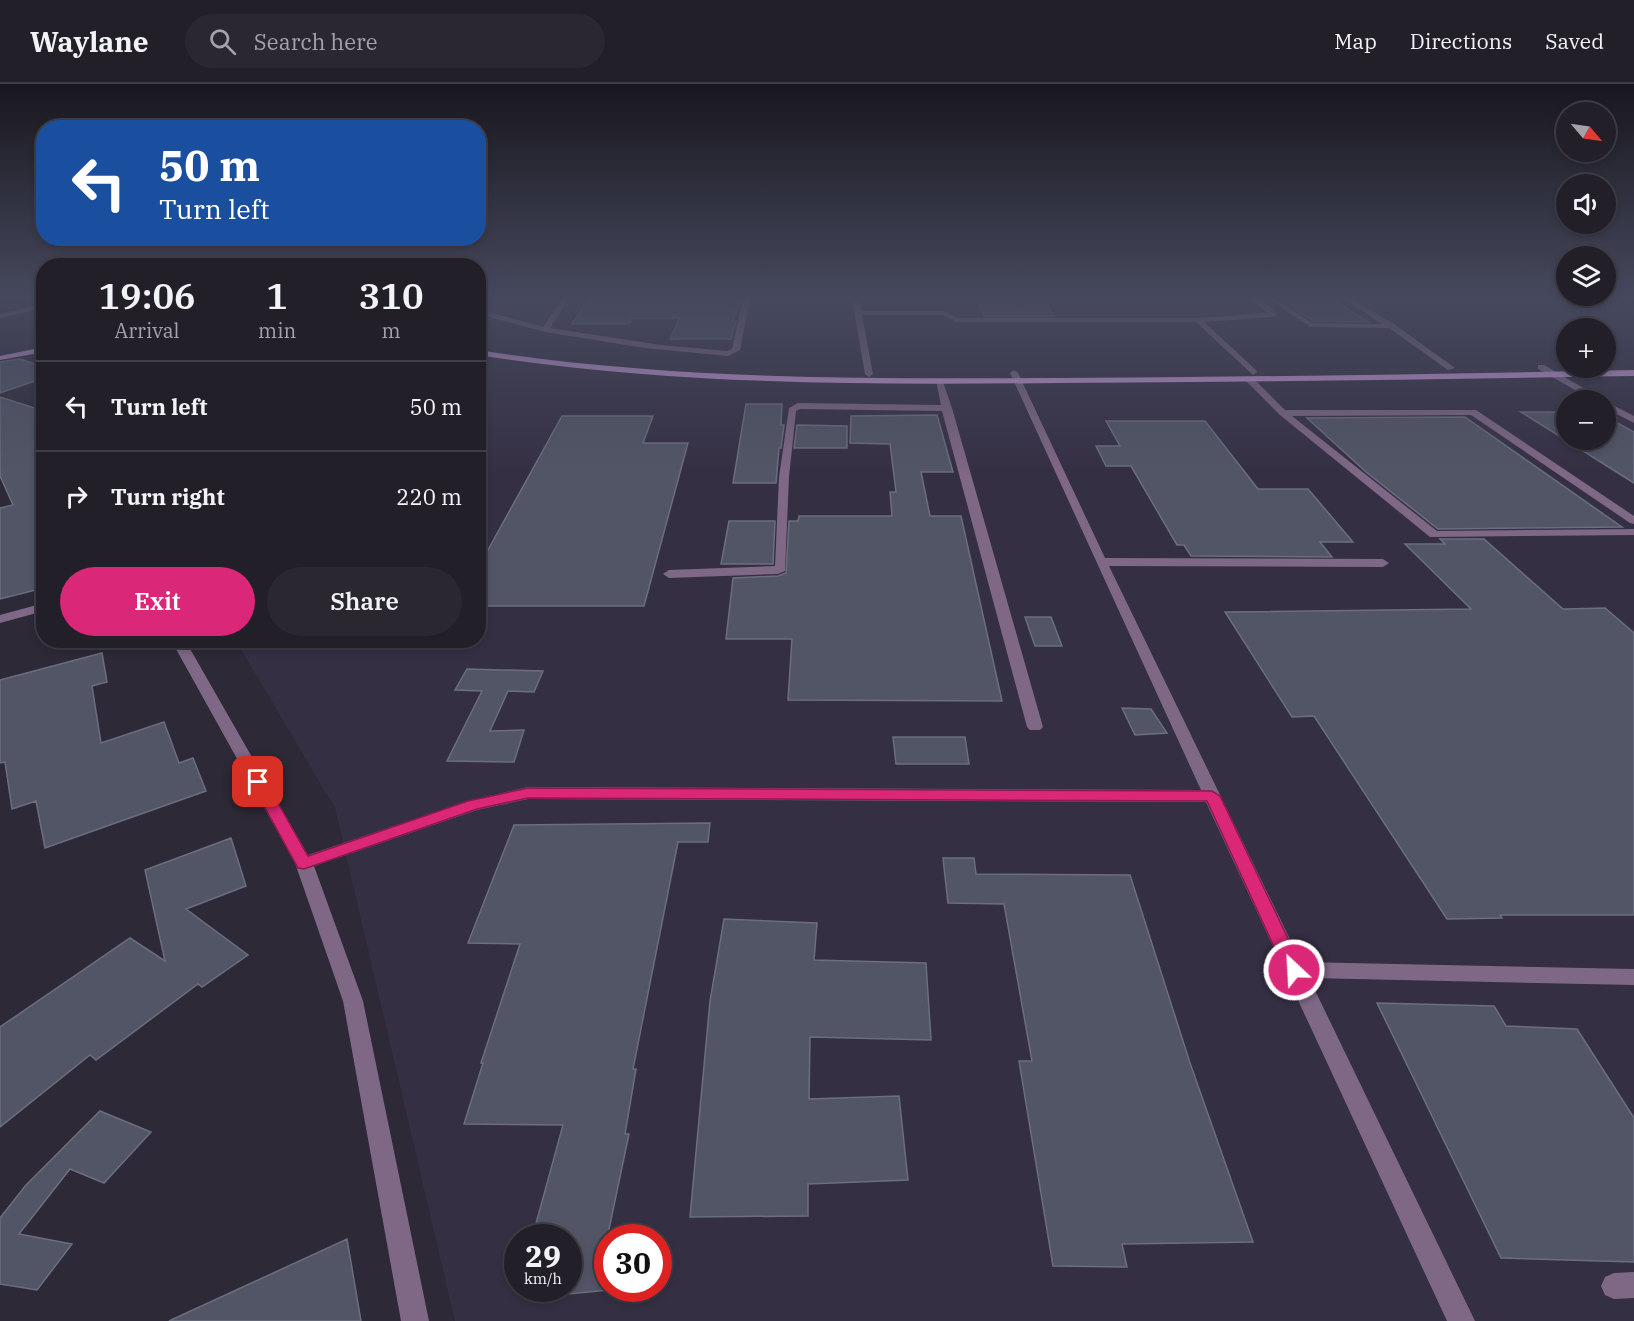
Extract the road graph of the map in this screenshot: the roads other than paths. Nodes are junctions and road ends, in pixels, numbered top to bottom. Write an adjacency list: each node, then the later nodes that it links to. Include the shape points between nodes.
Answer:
1 (508, 357): 16 (main road, via 706,379)
2 (556, 357): 12 (main road, via 758,373)
3 (866, 357): 12 (street)
4 (1232, 357): 14 (street)
5 (1435, 357): 10 (street)
6 (1634, 365): 7 (main road)
7 (1616, 366)
8 (1541, 367): 9 (main road); 10 (main road); 13 (street)
9 (1556, 367)
10 (1451, 368): 14 (main road)
11 (1634, 373): 13 (main road)
12 (869, 374): 15 (main road)
13 (1553, 375): 14 (main road); 17 (street)
14 (1251, 376): 15 (main road); 20 (street)
15 (1016, 377): 16 (main road); 24 (street)
16 (939, 382): 18 (street)
17 (1581, 390)
18 (947, 408): 26 (street, via 798,406 792,410 784,477 780,569); 30 (street)
19 (1616, 410): 21 (street)
20 (1283, 413): 22 (street, via 1473,412); 23 (street, via 1434,535)
21 (1634, 420)
22 (1634, 521)
23 (1634, 532)
24 (1101, 562): 25 (street); 31 (street)
25 (1383, 563)
26 (669, 574)
27 (36, 609): 28 (street)
28 (0, 619)
29 (183, 648): 32 (street)
30 (1035, 727)
31 (1212, 796): 32 (street, via 528,793 474,805); 33 (street)
32 (304, 863): 35 (street, via 353,1001)
33 (1294, 970): 34 (street); 36 (street)
34 (1634, 977)
35 (415, 1321)
36 (1461, 1321)

